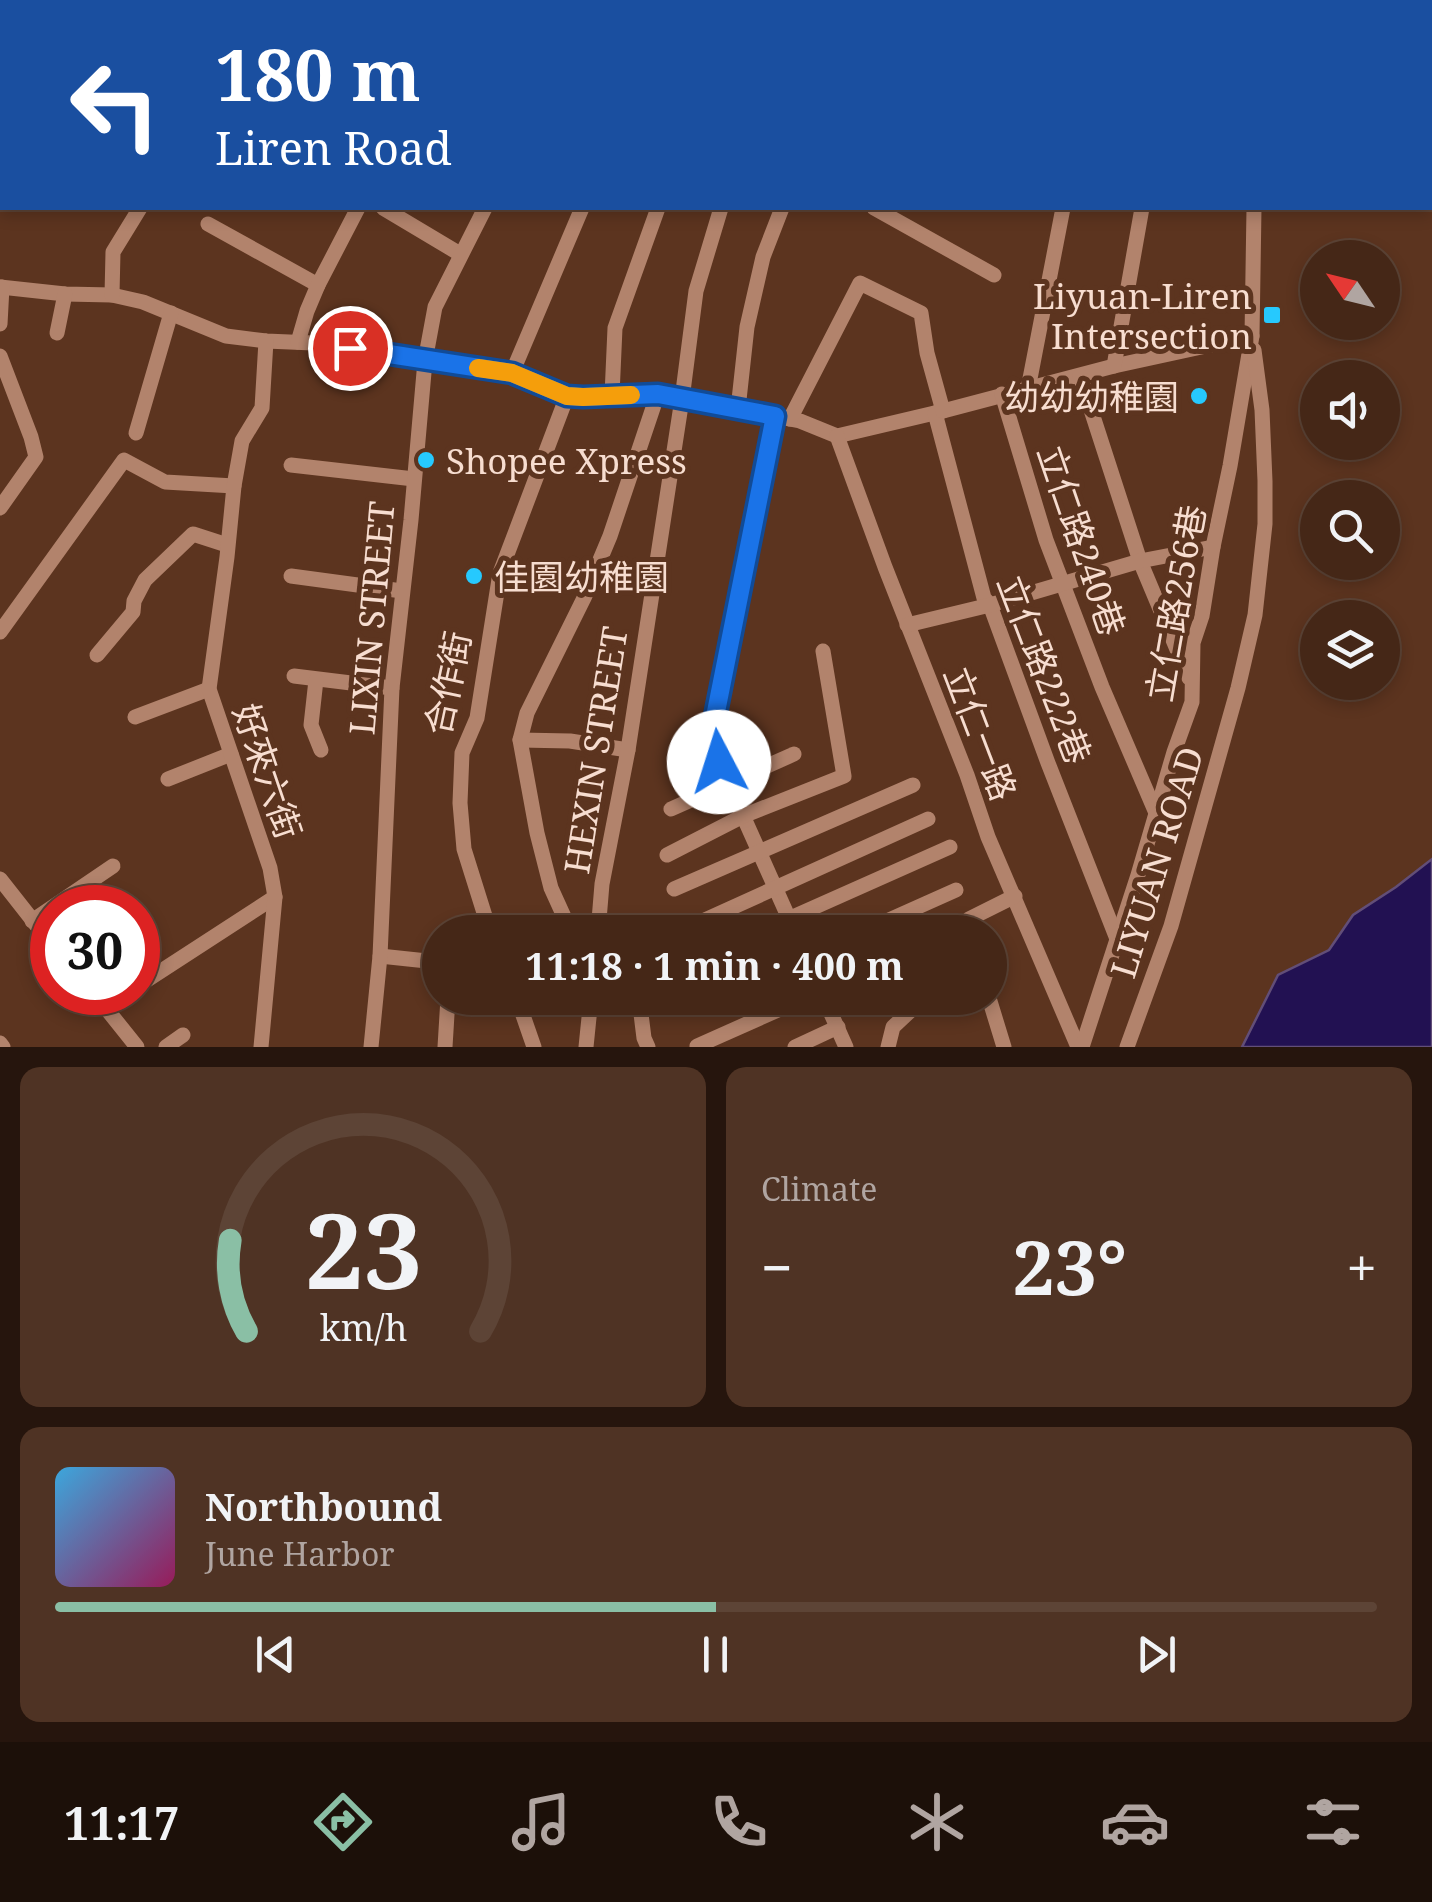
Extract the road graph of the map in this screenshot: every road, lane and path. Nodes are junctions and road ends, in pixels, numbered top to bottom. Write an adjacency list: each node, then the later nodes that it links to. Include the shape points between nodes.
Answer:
1 (139, 210): 19 (street, via 113,252)
2 (357, 210): 16 (street)
3 (386, 210): 14 (street)
4 (484, 210): 14 (street, LIXIN STREET)
5 (581, 210): 29 (street)
6 (657, 210): 35 (street, via 616,328)
7 (720, 210): 36 (street, HEXIN STREET, via 696,291)
8 (781, 210): 37 (street, via 747,327)
9 (878, 210): 15 (street)
10 (1063, 210): 31 (street)
11 (1142, 210): 28 (street)
12 (1254, 210): 23 (street)
13 (208, 224): 16 (street)
14 (460, 254): 27 (street, LIXIN STREET, via 435,307)
15 (994, 276)
16 (318, 285): 25 (street)
17 (1, 287): 18 (street); 21 (street)
18 (65, 294): 19 (street); 22 (street)
19 (112, 295): 20 (street)
20 (171, 313): 24 (street, via 226,336); 40 (street)
21 (0, 324)
22 (57, 334)
23 (1252, 336): 28 (street); 47 (street, 立仁路256巷); 124 (street, LIYUAN ROAD, via 1265,482 1255,615 1171,926)
24 (266, 341): 25 (street); 44 (street, 好來六街, via 262,408 242,441)
25 (298, 342): 27 (street)
26 (0, 356): 45 (street, via 36,457)
27 (426, 358): 29 (street); 43 (street, LIXIN STREET)
28 (1114, 366): 30 (street)
29 (512, 373): 34 (street)
30 (1080, 376): 31 (street); 48 (street)
31 (1028, 389): 33 (street)
32 (658, 394): 35 (street); 36 (street); 63 (street, via 610,536)
33 (1002, 394): 38 (street); 50 (street, 立仁路240巷)
34 (567, 396): 35 (street); 86 (street, 合作街, via 500,573 477,718 462,752 464,849)
35 (612, 396)
36 (682, 400): 37 (street); 65 (street, HEXIN STREET)
37 (738, 409): 39 (street)
38 (939, 412): 39 (street, 立仁路222巷, via 921,313 860,283); 41 (street); 52 (street, 立仁路222巷, via 979,583)
39 (782, 417): 41 (street); 69 (street, via 710,742)
40 (136, 434)
41 (837, 436): 53 (street, 立仁一路)
42 (291, 465): 43 (street)
43 (414, 479): 51 (street, LIXIN STREET)
44 (234, 486): 46 (street, 好來六街); 54 (street, via 166,482 124,460)
45 (0, 508)
46 (227, 545): 56 (street, via 193,534 145,580 128,620); 61 (street, 好來六街)
47 (1213, 547): 48 (street); 60 (street, 立仁路256巷, via 1192,643)
48 (1140, 561): 50 (street); 60 (street)
49 (291, 576): 51 (street)
50 (1063, 584): 52 (street); 72 (street, 立仁路240巷)
51 (402, 591): 59 (street, LIXIN STREET)
52 (990, 604): 53 (street); 95 (street, 立仁路222巷)
53 (908, 624): 84 (street, 立仁一路)
54 (0, 632)
55 (823, 651): 73 (street, via 844,776)
56 (98, 655)
57 (294, 676): 58 (street)
58 (316, 680): 59 (street); 64 (street, via 311,725)
59 (392, 688): 96 (street, LIXIN STREET)
60 (1193, 688): 72 (street, 立仁路256巷)
61 (209, 690): 62 (street); 66 (street, 好來六街)
62 (135, 717)
63 (520, 740): 65 (street); 87 (street, via 551,888)
64 (321, 750)
65 (628, 750): 88 (street, HEXIN STREET)
66 (232, 754): 68 (street); 85 (street, 好來六街)
67 (794, 754): 69 (street)
68 (168, 779)
69 (728, 783): 71 (street); 73 (street)
70 (913, 785): 76 (street)
71 (671, 809)
72 (1156, 813): 95 (street, 立仁路256巷)
73 (743, 816): 76 (street); 77 (street)
74 (928, 819): 81 (street)
75 (950, 847): 91 (street)
76 (760, 852): 81 (street); 82 (street)
77 (667, 855)
78 (113, 866): 80 (street)
79 (0, 879): 94 (street)
80 (85, 885)
81 (776, 888): 89 (street); 90 (street)
82 (674, 889)
83 (956, 890): 92 (street)
84 (1014, 896): 93 (street); 123 (street, 立仁一路)
85 (275, 897): 98 (street); 113 (street, 好來六街)
86 (485, 915)
87 (563, 915)
88 (599, 915)
89 (716, 915)
90 (787, 915)
91 (814, 915)
92 (900, 915)
93 (977, 915)
94 (30, 918)
95 (1117, 939): 123 (street, 立仁路256巷)
96 (380, 956): 97 (street); 114 (street, LIXIN STREET)
97 (422, 960)
98 (160, 972)
99 (112, 1015): 111 (street)
100 (447, 1015): 115 (street)
101 (524, 1015): 116 (street)
102 (589, 1015): 117 (street)
103 (641, 1015): 118 (street)
104 (767, 1015): 110 (street)
105 (832, 1015): 108 (street)
106 (906, 1015): 121 (street, via 893,1027)
107 (994, 1015): 122 (street)
108 (838, 1027): 119 (street); 120 (street)
109 (183, 1036): 112 (street)
110 (697, 1046)
111 (138, 1047)
112 (166, 1047)
113 (261, 1047)
114 (371, 1047)
115 (445, 1047)
116 (534, 1047)
117 (586, 1047)
118 (648, 1047)
119 (796, 1047)
120 (846, 1047)
121 (888, 1047)
122 (1004, 1047)
123 (1080, 1047)
124 (1127, 1047)

